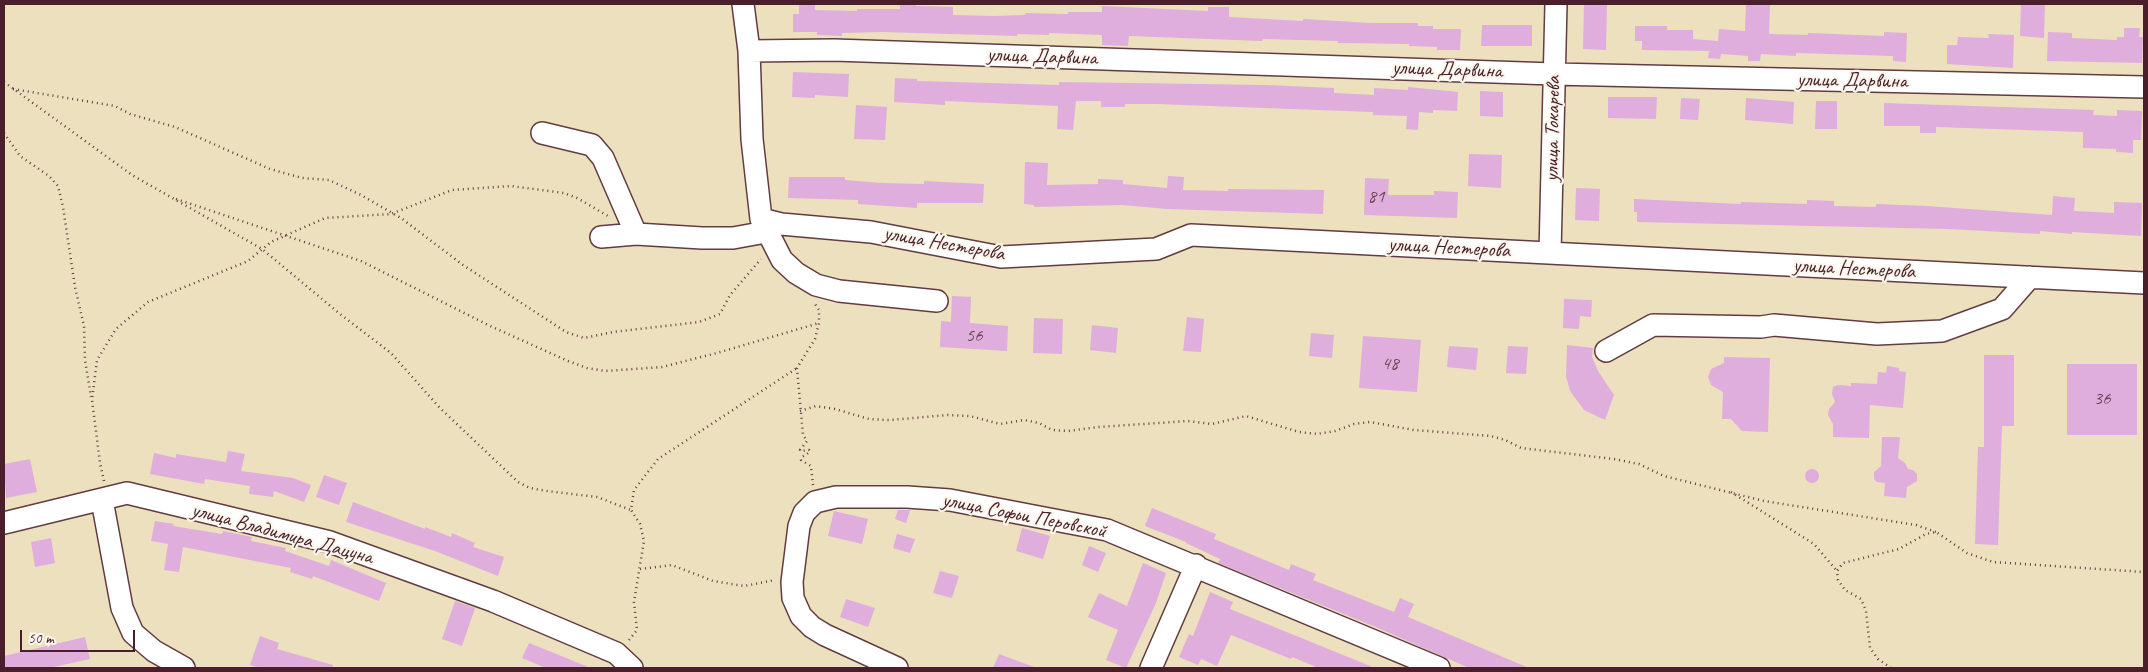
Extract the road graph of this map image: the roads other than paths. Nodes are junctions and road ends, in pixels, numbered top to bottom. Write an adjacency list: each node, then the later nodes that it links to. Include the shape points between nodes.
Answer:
1 (743, 4): 3 (street)
2 (1556, 4): 4 (street, улица Токарева)
3 (749, 51): 4 (street, улица Дарвина, via 844,50); 7 (street, via 752,139)
4 (1554, 74): 5 (street, улица Дарвина); 10 (street, улица Токарева)
5 (2144, 87)
6 (542, 133): 8 (street, via 592,145 603,158)
7 (766, 231): 8 (street, via 733,238); 10 (street, улица Нестерова, via 781,224 871,232 1001,257 1156,249 1191,234); 13 (street, via 782,260 816,285 839,291)
8 (636, 234): 9 (street)
9 (601, 237)
10 (1550, 253): 11 (street, улица Нестерова)
11 (2030, 277): 12 (street, улица Нестерова); 14 (street, via 2002,309 1942,331 1877,334 1774,325 1654,325)
12 (2144, 284)
13 (937, 301)
14 (1606, 351)
15 (102, 500): 16 (street, улица Владимира Дацуна); 18 (street, via 122,608 134,633 154,651); 19 (street, улица Владимира Дацуна, via 127,493 330,542 493,601 616,653)
16 (4, 522)
17 (1196, 566): 20 (street, улица Софьи Перовской, via 1107,530 950,500 907,496 845,497 816,502 804,513 799,526 792,582 793,598 801,616 812,627); 21 (street); 22 (street, улица Софьи Перовской)
18 (184, 668)
19 (632, 668)
20 (896, 668)
21 (1151, 668)
22 (1439, 668)

